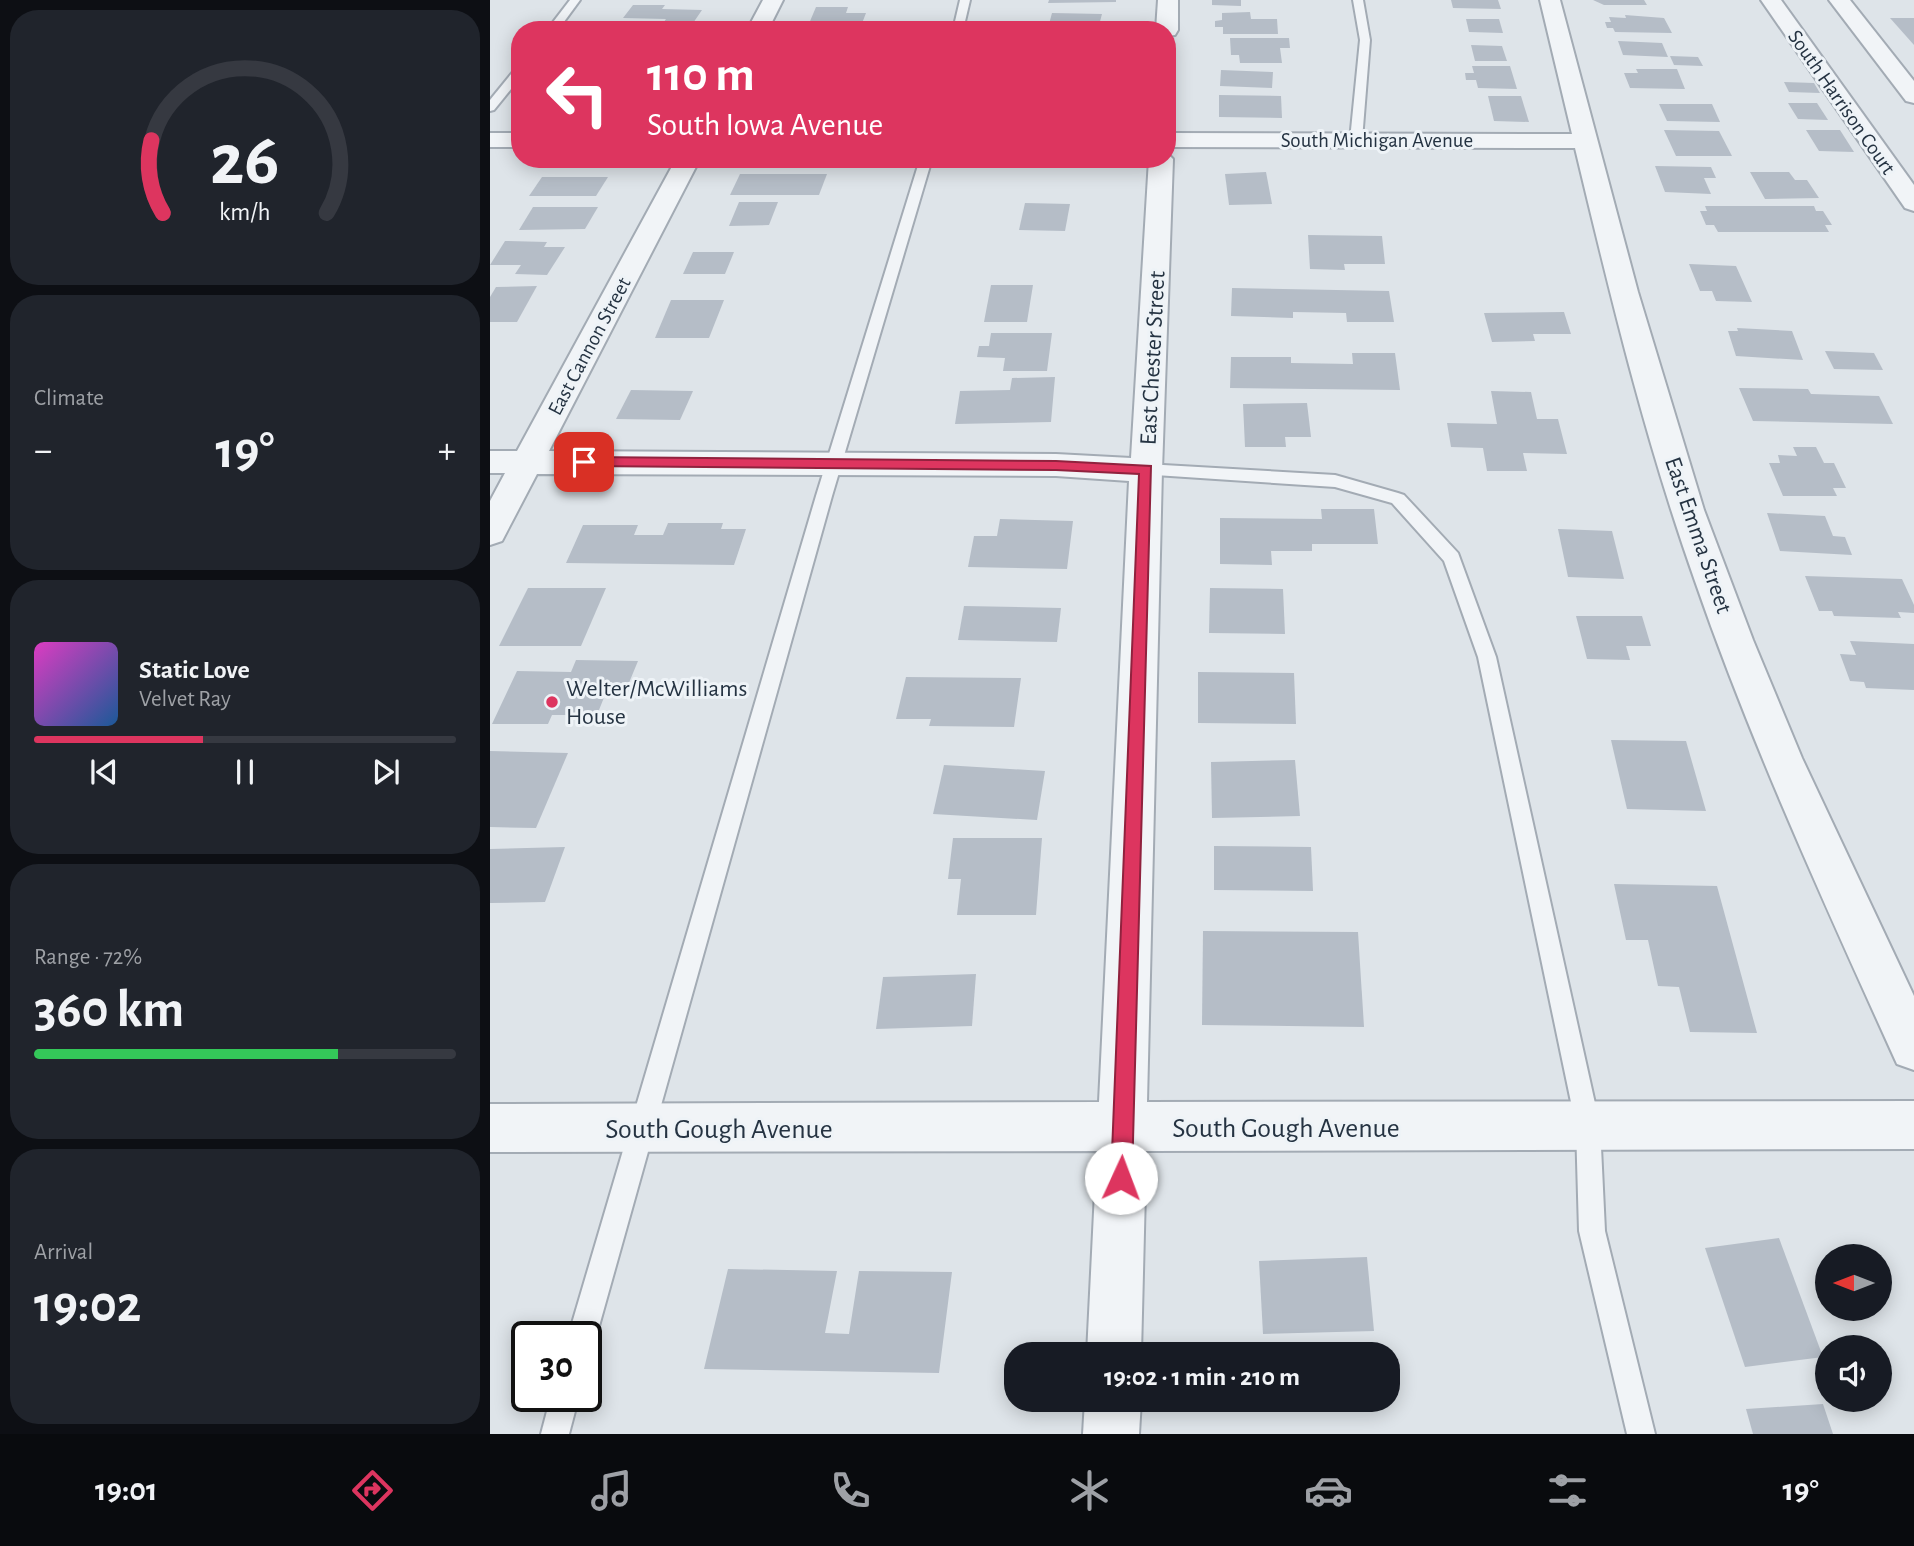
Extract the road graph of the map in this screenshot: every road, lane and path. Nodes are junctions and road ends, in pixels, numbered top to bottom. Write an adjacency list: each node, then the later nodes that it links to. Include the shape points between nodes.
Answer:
1 (575, 0): 9 (lane)
2 (773, 0): 10 (street)
3 (965, 0): 11 (lane)
4 (1168, 0): 12 (street)
5 (1358, 0): 21 (lane, via 1365,40)
6 (1550, 0): 22 (street, East Emma Street)
7 (1770, 0): 26 (street, South Harrison Court)
8 (1839, 0): 14 (street)
9 (559, 21)
10 (762, 21)
11 (960, 21)
12 (1167, 21)
13 (1914, 63): 14 (street)
14 (1889, 64): 16 (street)
15 (511, 81): 17 (lane)
16 (1914, 96)
17 (490, 108)
18 (490, 140): 19 (street)
19 (511, 140)
20 (1176, 140): 21 (street, South Michigan Avenue)
21 (1356, 141): 22 (street, South Michigan Avenue)
22 (1586, 141): 32 (street, East Emma Street, via 1654,397 1712,580 1811,829)
23 (683, 168): 27 (street, East Cannon Street)
24 (923, 168): 29 (lane)
25 (1161, 168): 30 (street, East Chester Street)
26 (1914, 203)
27 (528, 461): 28 (street); 29 (street); 31 (street, East Cannon Street)
28 (490, 462)
29 (836, 464): 30 (street); 37 (lane)
30 (1146, 470): 34 (lane, via 1335,481 1398,499 1452,558 1487,657); 35 (street, East Chester Street)
31 (490, 532)
32 (1914, 1047)
33 (1914, 1125): 34 (street, South Gough Avenue)
34 (1588, 1126): 35 (street, South Gough Avenue); 44 (lane, via 1592,1231)
35 (1123, 1127): 37 (street, South Gough Avenue); 39 (street, East Chester Street)
36 (490, 1128): 37 (street, South Gough Avenue)
37 (640, 1128): 38 (lane)
38 (586, 1321)
39 (1114, 1342)
40 (561, 1412): 42 (lane)
41 (1112, 1412): 43 (street)
42 (555, 1434)
43 (1111, 1434)
44 (1640, 1434)

